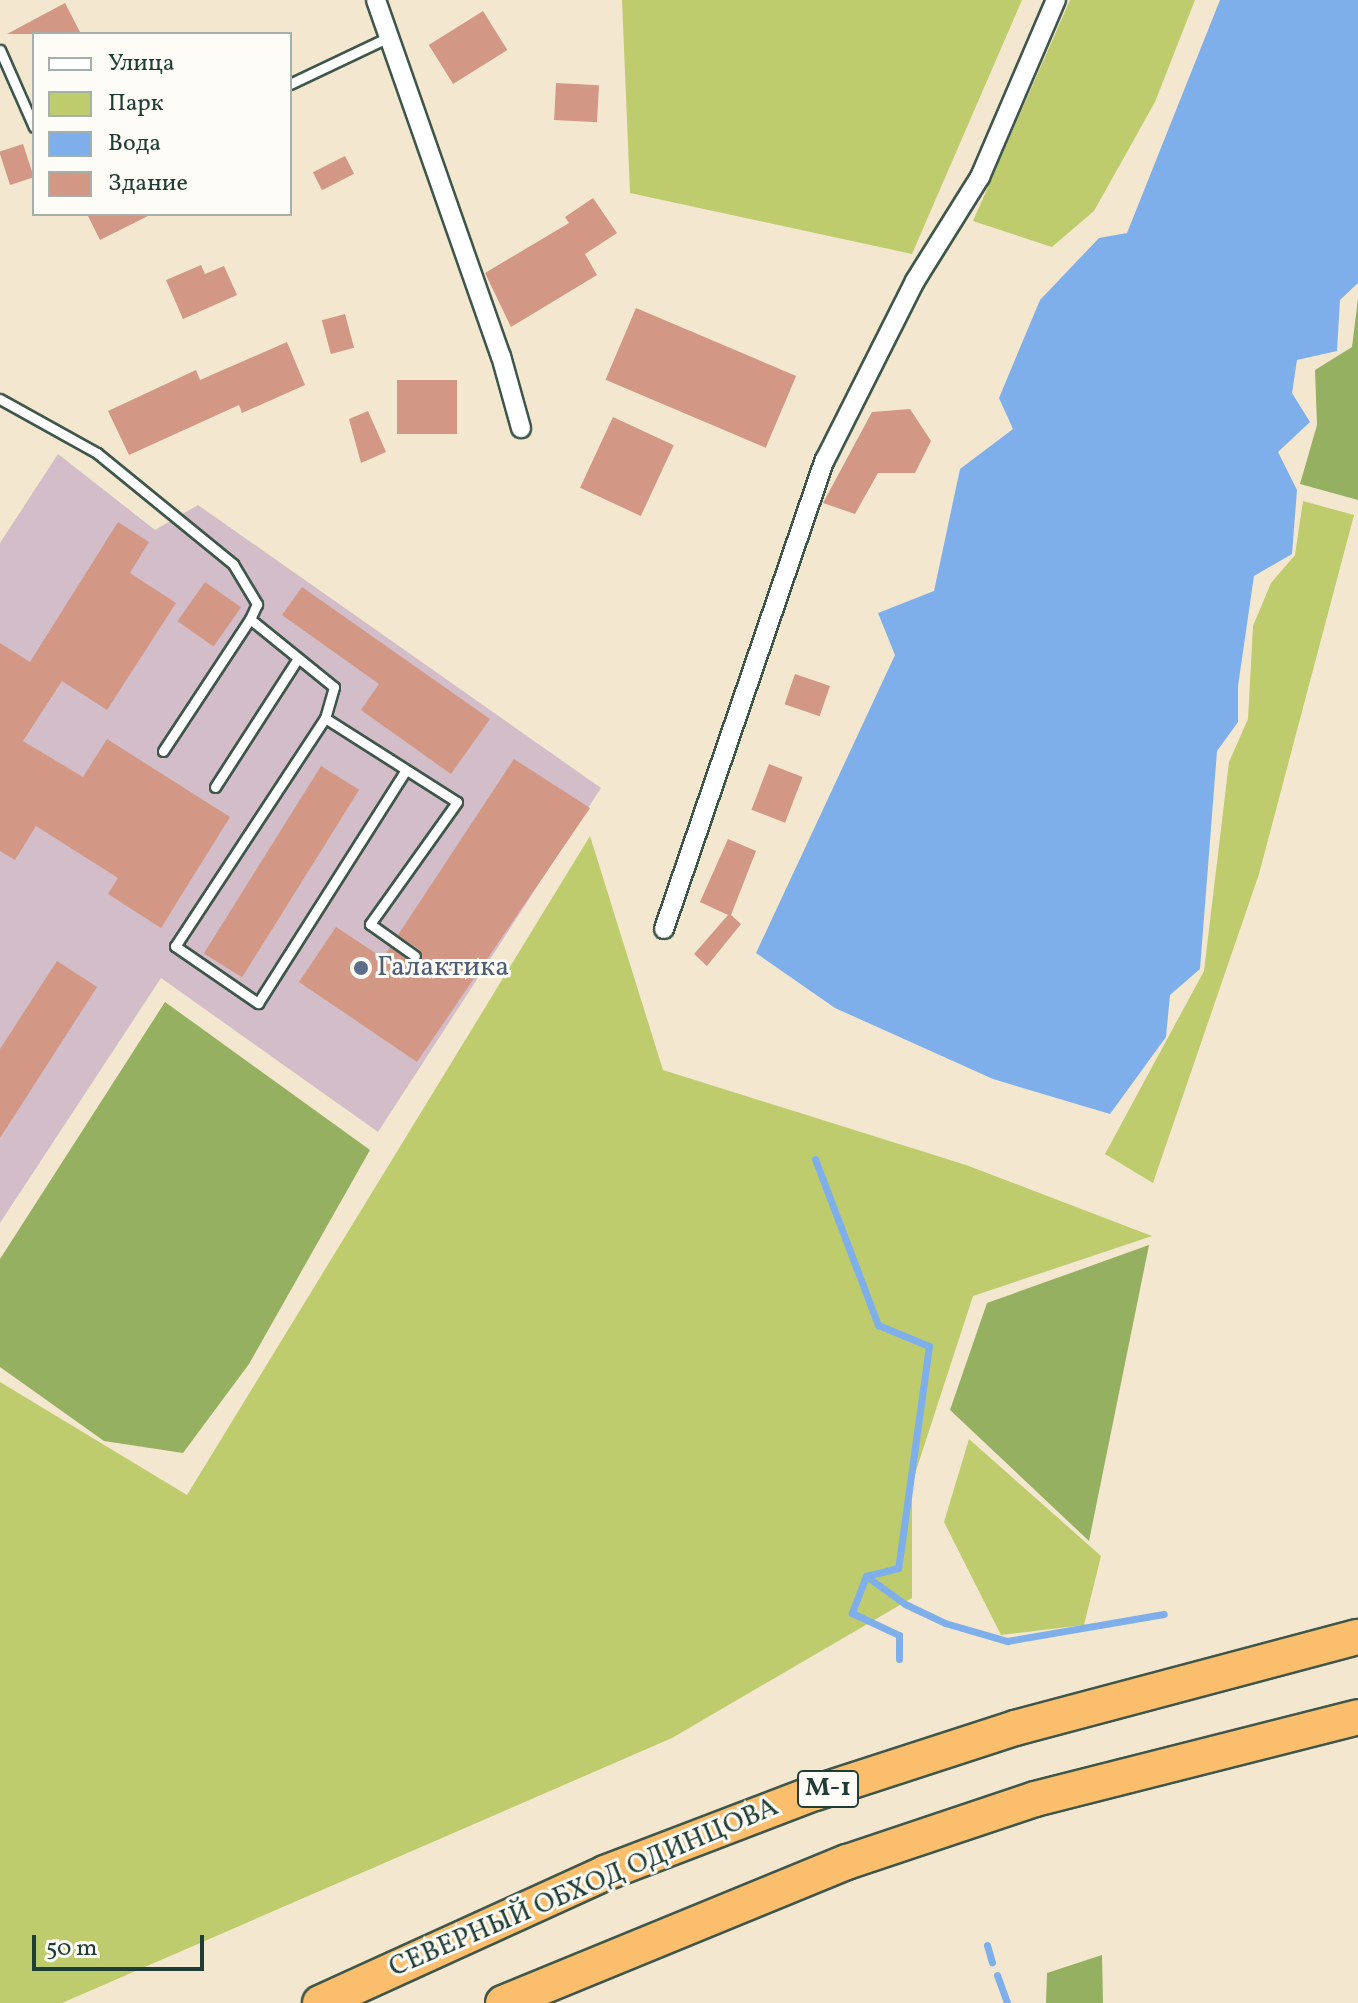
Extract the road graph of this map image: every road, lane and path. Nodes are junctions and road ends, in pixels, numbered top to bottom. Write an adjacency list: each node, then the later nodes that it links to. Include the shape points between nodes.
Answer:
1 (376, 0): 3 (street)
2 (1056, 0): 15 (street, via 980,177 915,281 825,460)
3 (387, 38): 5 (lane); 8 (street, via 501,356)
4 (0, 50): 6 (lane)
5 (292, 83)
6 (32, 122)
7 (0, 399): 9 (lane, via 97,453 233,564 257,604)
8 (521, 428)
9 (250, 619): 10 (lane); 12 (lane)
10 (298, 658): 11 (lane, via 334,687); 14 (lane)
11 (325, 718): 13 (lane); 13 (lane, via 175,946 258,1003)
12 (163, 751)
13 (406, 770): 16 (lane, via 457,802 370,924)
14 (215, 787)
15 (664, 929)
16 (415, 956)
17 (1358, 1637): 19 (highway, СЕВЕРНЫЙ ОБХОД ОДИНЦОВА / М-1, via 1015,1728 815,1793 605,1873)
18 (1358, 1717): 20 (highway, via 1020,1804 847,1862)
19 (320, 2003)
20 (503, 2003)

